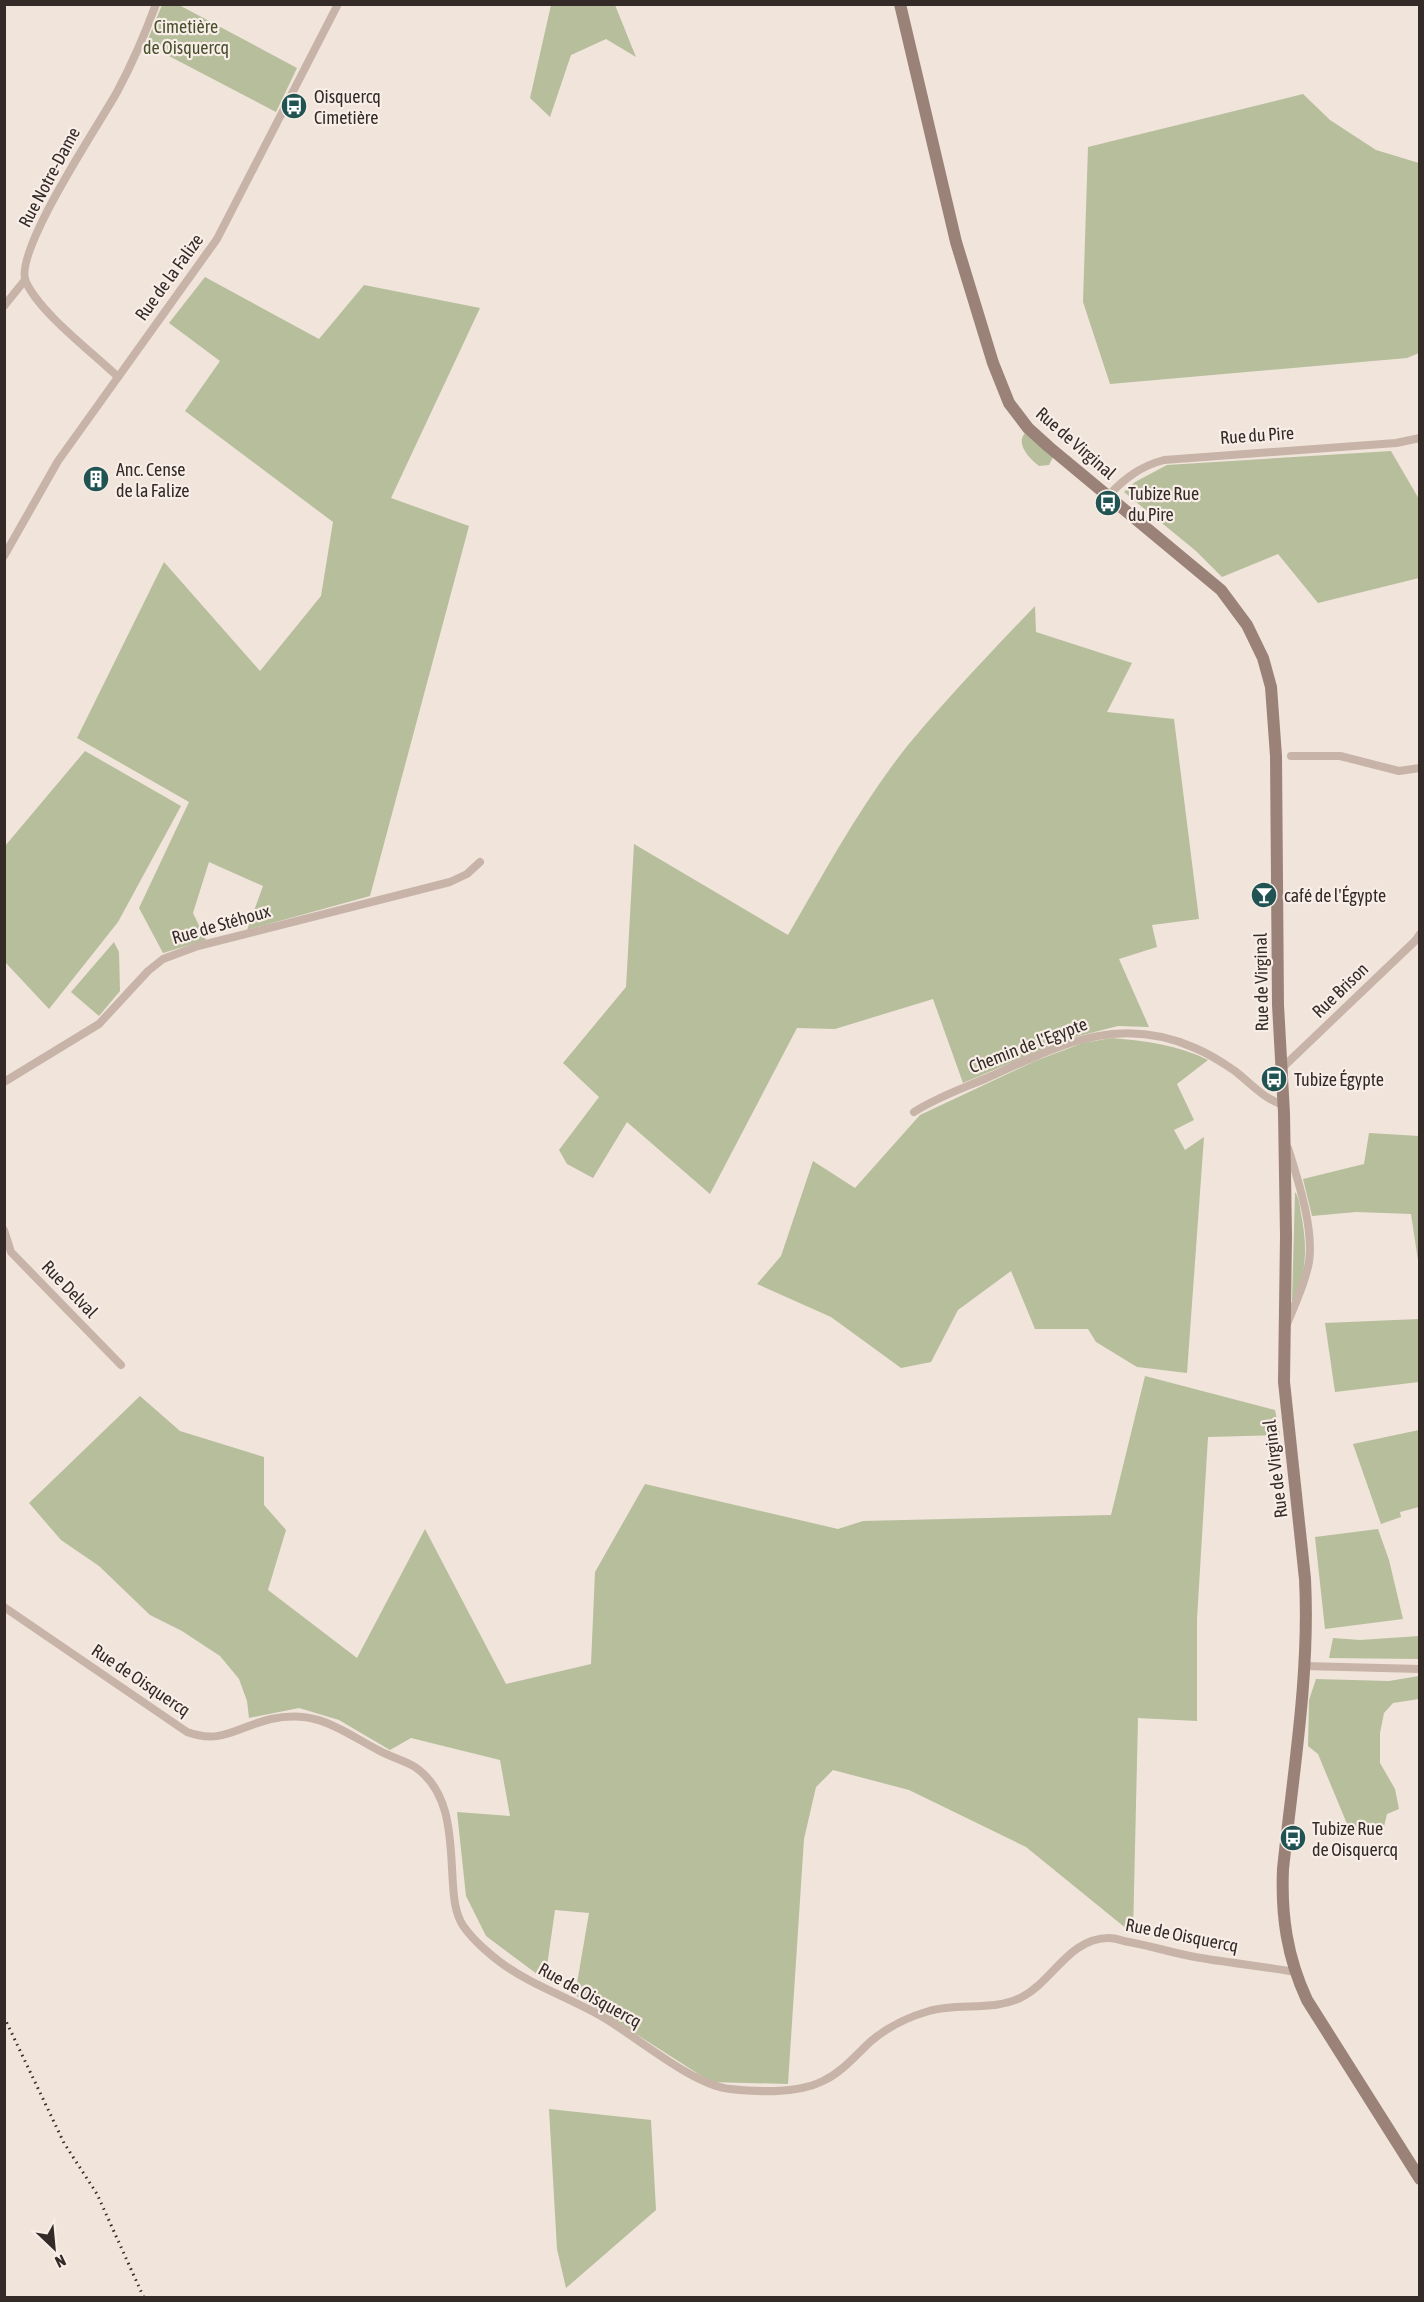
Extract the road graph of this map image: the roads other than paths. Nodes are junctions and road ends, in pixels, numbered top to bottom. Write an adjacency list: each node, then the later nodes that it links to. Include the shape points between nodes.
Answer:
1 (156, 4): 4 (street, Rue Notre-Dame, via 125,76 33,243 24,267)
2 (338, 4): 6 (street, Rue de la Falize, via 217,239)
3 (900, 4): 8 (street, Rue de Virginal, via 956,242 1009,403 1028,428)
4 (25, 280): 5 (street); 6 (street, via 45,308)
5 (4, 306)
6 (118, 377): 9 (street, Rue de la Falize, via 58,462)
7 (1419, 438): 8 (street, Rue du Pire, via 1396,443 1164,460 1140,469)
8 (1109, 495): 14 (street, Rue de Virginal, via 1221,590 1245,621 1263,658 1275,717)
9 (4, 556)
10 (1291, 756): 11 (street, via 1340,756 1399,771)
11 (1419, 768)
12 (480, 862): 15 (street, Rue de Stéhoux, via 450,882 168,956 148,971 99,1024)
13 (1419, 934): 14 (street, Rue Brison)
14 (1281, 1069): 16 (street, Rue de Virginal)
15 (4, 1082)
16 (1284, 1105): 17 (street, Chemin de l'Egypte, via 1272,1101 1219,1060 1195,1047 1158,1037 1111,1033 1070,1042); 18 (street, Rue de Virginal)
17 (915, 1112)
18 (1284, 1136): 20 (street, Rue de Virginal); 20 (street, via 1309,1232 1309,1260)
19 (4, 1230): 21 (street, Rue Delval, via 12,1252)
20 (1283, 1332): 23 (street, Rue de Virginal, via 1284,1382 1305,1579)
21 (121, 1365)
22 (4, 1607): 25 (street, Rue de Oisquercq, via 188,1732 216,1738 269,1720 311,1717 414,1766 442,1802 448,1820 454,1904 462,1923 479,1942 521,1977 601,2016 702,2080 723,2088 774,2091 821,2083 888,2028 927,2011 1018,1999 1037,1988 1070,1953 1088,1942 1109,1938)
23 (1304, 1666): 24 (street); 25 (street, Rue de Virginal, via 1282,1897)
24 (1419, 1669)
25 (1295, 1972): 26 (street, Rue de Virginal, via 1320,2023)
26 (1419, 2179)

